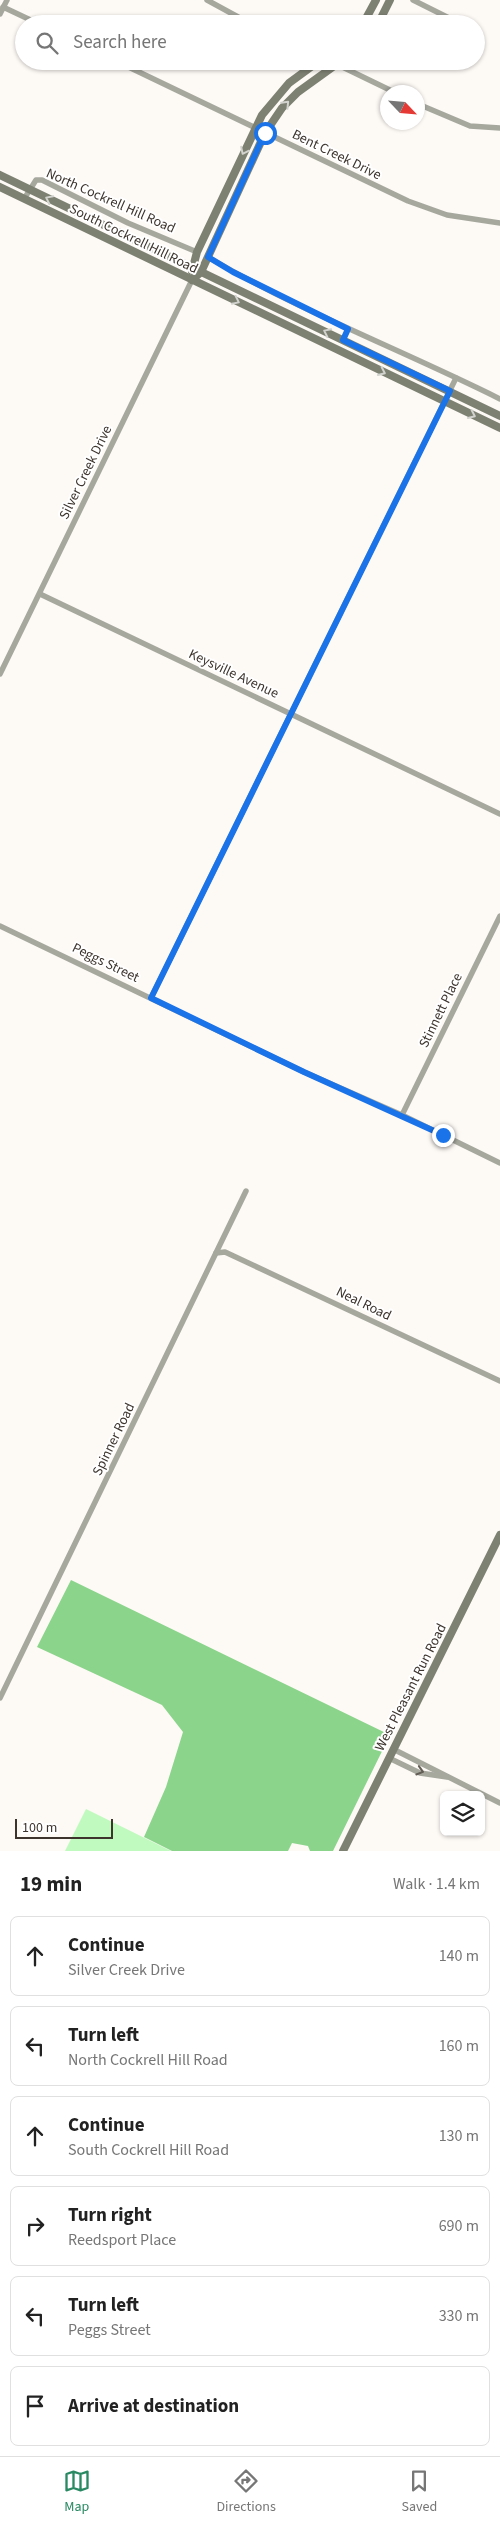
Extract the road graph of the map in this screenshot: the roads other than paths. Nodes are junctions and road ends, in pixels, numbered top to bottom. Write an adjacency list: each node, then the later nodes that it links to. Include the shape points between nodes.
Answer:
1 (6, 0): 6 (street)
2 (207, 0): 9 (street)
3 (376, 0): 10 (main road)
4 (390, 0): 11 (main road)
5 (413, 0): 12 (street)
6 (3, 7): 7 (street); 8 (street)
7 (0, 14)
8 (20, 15)
9 (234, 15)
10 (368, 15)
11 (382, 15)
12 (443, 15)
13 (134, 70): 20 (street, Bent Creek Drive)
14 (308, 70): 20 (main road, Silver Creek Drive, via 270,104)
15 (326, 70): 21 (main road, Silver Creek Drive, one-way to 15, via 282,108)
16 (351, 70): 17 (street)
17 (380, 85)
18 (425, 108): 19 (street, via 470,126)
19 (500, 128)
20 (255, 129): 21 (street, Bent Creek Drive); 27 (main road, Silver Creek Drive, one-way to 27)
21 (265, 133): 26 (street, Bent Creek Drive, via 423,208 468,220); 28 (main road, Silver Creek Drive)
22 (0, 176): 24 (main road, South Cockrell Hill Road)
23 (0, 187): 25 (main road, South Cockrell Hill Road)
24 (29, 190): 25 (street, North Cockrell Hill Road); 27 (street, North Cockrell Hill Road, via 36,180 42,180 128,223); 29 (main road, South Cockrell Hill Road, one-way to 24)
25 (24, 199): 31 (main road, South Cockrell Hill Road)
26 (500, 223)
27 (197, 252): 29 (main road, Silver Creek Drive)
28 (208, 257): 30 (main road, Silver Creek Drive); 32 (street)
29 (192, 268): 30 (main road, South Cockrell Hill Road); 31 (main road, Silver Creek Drive)
30 (201, 272): 31 (main road, Silver Creek Drive); 33 (main road, South Cockrell Hill Road, one-way to 30)
31 (192, 280): 37 (main road, South Cockrell Hill Road, one-way to 37); 40 (street, Silver Creek Drive)
32 (348, 329): 33 (street); 34 (street)
33 (343, 340): 35 (main road, South Cockrell Hill Road)
34 (456, 378): 35 (street); 36 (street)
35 (450, 391): 37 (street); 38 (main road, South Cockrell Hill Road)
36 (500, 400)
37 (444, 402): 39 (main road, South Cockrell Hill Road, one-way to 39); 42 (street)
38 (500, 416)
39 (500, 428)
40 (40, 594): 41 (street, Silver Creek Drive); 42 (street, Keysville Avenue)
41 (0, 674)
42 (291, 714): 43 (street, Keysville Avenue); 46 (street)
43 (500, 814)
44 (500, 916): 47 (street, Stinnett Place)
45 (0, 926): 46 (street, Peggs Street)
46 (151, 998): 47 (street, Peggs Street)
47 (402, 1115): 48 (street, Peggs Street)
48 (500, 1162)
49 (246, 1190): 50 (street, Spinner Road)
50 (216, 1253): 51 (street, Neal Road, via 225,1252 279,1276); 53 (street, Spinner Road)
51 (500, 1381)
52 (500, 1535): 54 (main road, West Pleasant Run Road)
53 (0, 1698)
54 (393, 1749): 55 (main road, West Pleasant Run Road); 56 (street)
55 (389, 1758): 56 (street, one-way to 56, via 420,1772); 58 (main road, West Pleasant Run Road)
56 (454, 1778): 57 (street)
57 (500, 1802)
58 (343, 1851)

